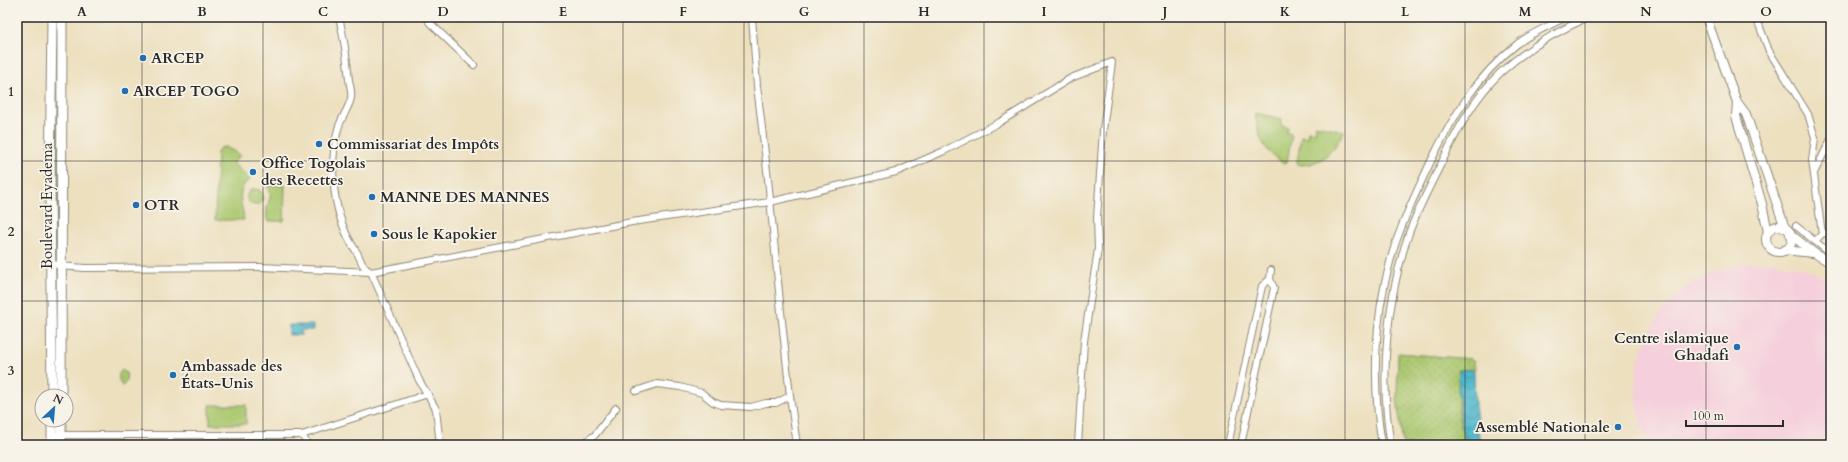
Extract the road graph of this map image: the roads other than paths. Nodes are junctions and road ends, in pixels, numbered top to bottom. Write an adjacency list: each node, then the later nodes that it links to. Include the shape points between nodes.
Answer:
1 (52, 17): 25 (highway, Boulevard Eyadema)
2 (62, 17): 25 (highway, Boulevard Eyadema)
3 (339, 17): 27 (street, via 351,97 334,148 333,177 340,222 364,268)
4 (430, 17): 10 (street, via 429,22)
5 (752, 17): 14 (street)
6 (1566, 17): 48 (street, via 1517,44 1490,68 1473,88 1449,126 1410,206 1390,261 1383,295 1376,387)
7 (1589, 17): 49 (street, via 1543,41 1517,59 1495,79 1481,95 1461,127 1421,205 1409,232 1391,306 1386,379)
8 (1706, 17): 11 (main road)
9 (1756, 17): 13 (street, via 1770,51 1808,114 1815,138 1812,160)
10 (474, 65)
11 (1736, 102): 16 (main road, via 1746,114); 18 (main road, via 1736,116)
12 (1831, 139): 13 (street)
13 (1814, 173): 19 (street)
14 (770, 202): 27 (street, via 632,222); 33 (street); 45 (street, via 896,172 1000,122 1071,78 1112,62 1102,138 1097,218 1098,250 1084,341)
15 (1796, 226): 20 (street)
16 (1788, 231): 18 (main road, via 1778,226); 21 (main road, via 1791,241); 22 (main road)
17 (1831, 231): 19 (street)
18 (1768, 232): 21 (main road, via 1766,240 1769,247 1776,251)
19 (1822, 234): 20 (street)
20 (1814, 241): 23 (street)
21 (1784, 250): 22 (main road)
22 (1814, 253): 24 (main road)
23 (1831, 254)
24 (1831, 262)
25 (56, 265): 27 (street, via 85,268 261,267); 29 (highway, Boulevard Eyadema); 30 (highway, Boulevard Eyadema)
26 (1271, 270): 28 (street)
27 (371, 272): 32 (street, via 419,380)
28 (1270, 280): 46 (street, via 1262,286); 47 (street, via 1274,288)
29 (52, 388)
30 (61, 388)
31 (636, 391): 33 (street, via 657,384 680,387 702,393 721,405 751,407 776,403)
32 (428, 394): 38 (street); 42 (street, via 436,409)
33 (790, 396): 44 (street)
34 (616, 408): 43 (street, via 595,435)
35 (54, 428): 37 (highway)
36 (58, 428): 37 (highway)
37 (56, 435): 38 (street); 39 (highway); 40 (highway)
38 (302, 435): 41 (street)
39 (52, 445)
40 (61, 445)
41 (308, 445)
42 (440, 445)
43 (581, 445)
44 (797, 445)
45 (1078, 445)
46 (1228, 445)
47 (1241, 445)
48 (1382, 445)
49 (1391, 445)

